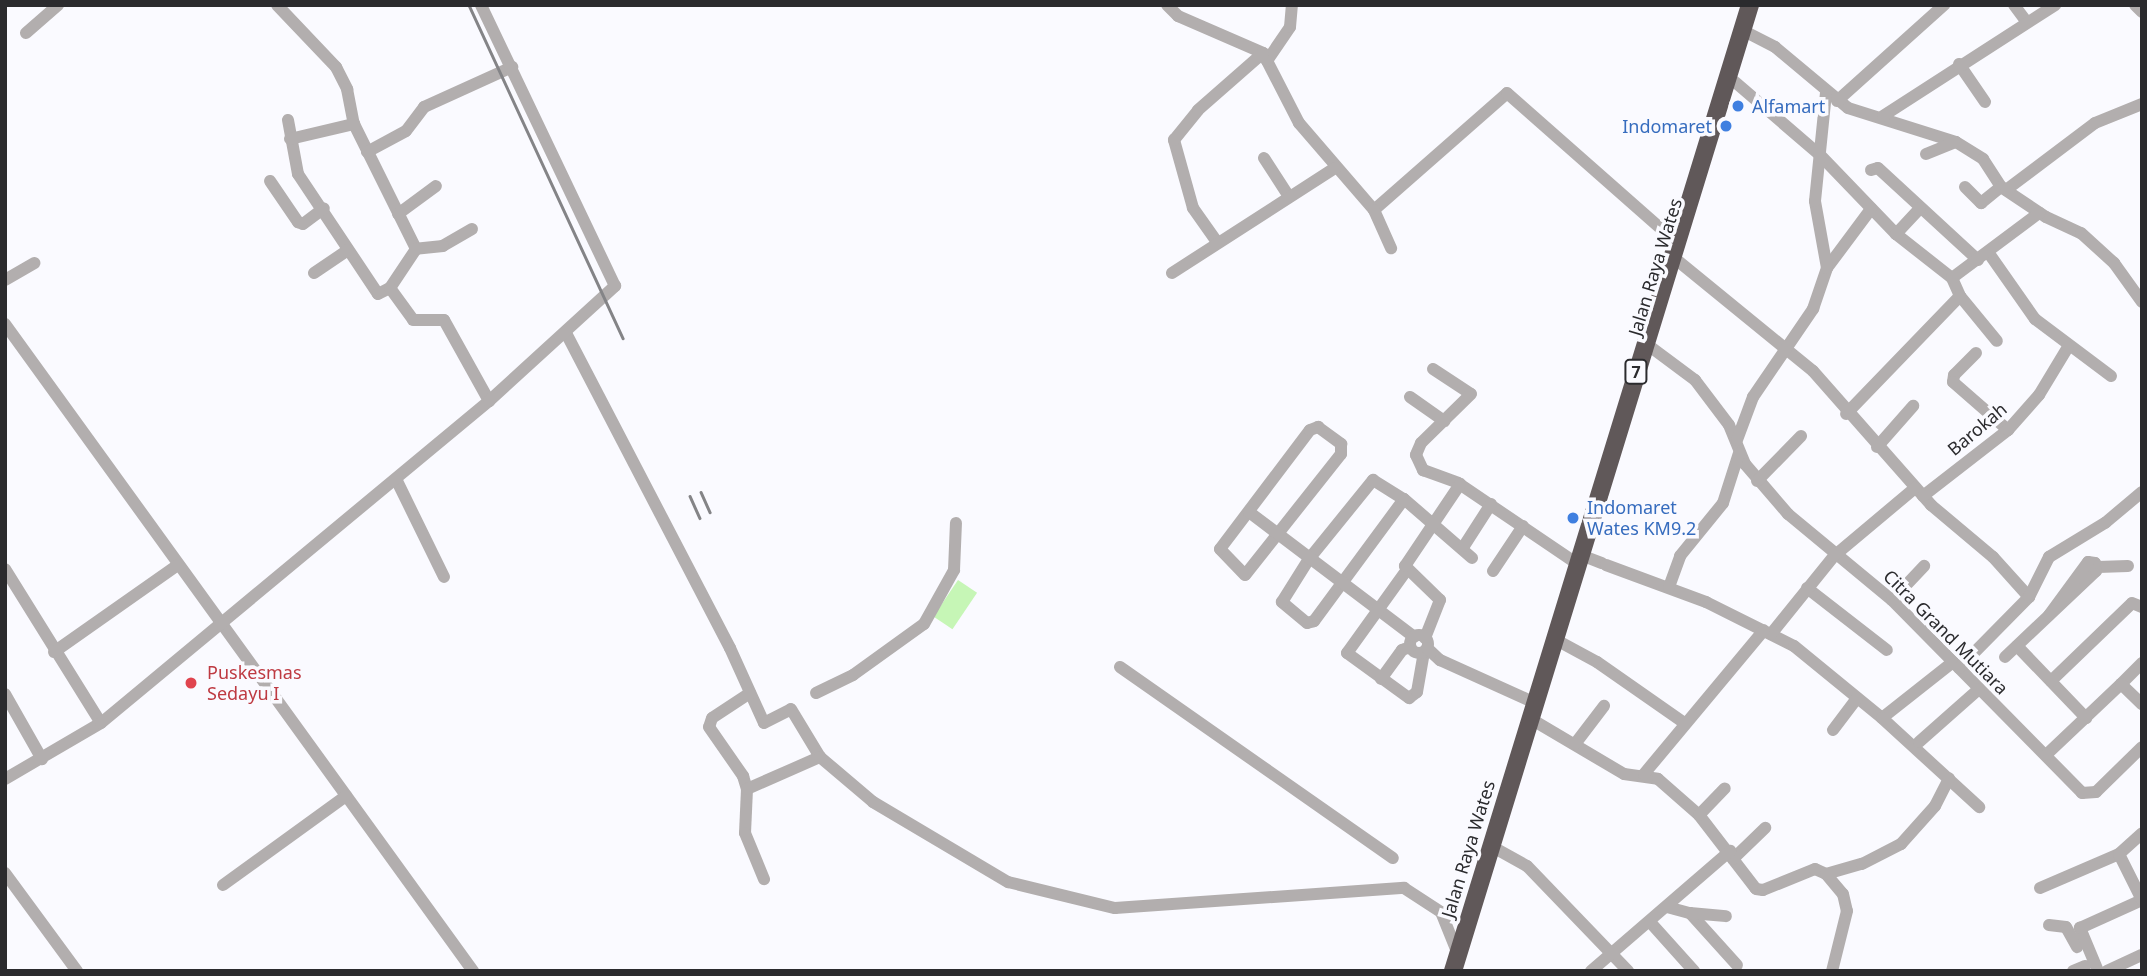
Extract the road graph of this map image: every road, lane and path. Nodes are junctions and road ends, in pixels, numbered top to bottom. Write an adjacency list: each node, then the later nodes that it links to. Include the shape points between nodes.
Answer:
1 (58, 5): 15 (street)
2 (276, 5): 26 (street, via 334,65 347,89)
3 (481, 5): 18 (street)
4 (1167, 5): 16 (street, via 1178,16)
5 (1292, 5): 16 (street, via 1290,27)
6 (1750, 5): 14 (highway, Jalan Raya Wates / 7)
7 (1758, 5): 14 (highway, Jalan Raya Wates)
8 (1944, 5): 21 (street)
9 (2014, 5): 13 (street)
10 (2055, 5): 13 (street)
11 (2135, 5): 12 (street)
12 (2142, 12)
13 (2027, 22): 17 (street)
14 (1746, 31): 19 (highway, Jalan Raya Wates); 20 (street, via 1793,61); 49 (highway, Jalan Raya Wates / 7)
15 (26, 33)
16 (1265, 57): 33 (street, via 1299,123); 48 (street, via 1198,110 1174,140 1190,200)
17 (1959, 64): 22 (street); 24 (street)
18 (512, 67): 29 (street, via 424,107 406,131); 65 (street, via 614,281 603,301)
19 (1735, 82): 31 (street); 54 (highway, Jalan Raya Wates)
20 (1826, 92): 21 (street); 31 (street)
21 (1837, 101): 24 (street)
22 (1985, 102)
23 (2142, 104): 38 (street, via 2095,123)
24 (1883, 116): 28 (street)
25 (288, 120): 27 (street)
26 (354, 124): 27 (street); 29 (street)
27 (290, 139): 40 (street, via 298,174)
28 (1956, 142): 30 (street); 38 (street, via 1983,159)
29 (367, 152): 45 (street)
30 (1926, 154)
31 (1820, 155): 42 (street); 56 (street, via 1815,201)
32 (1264, 158): 39 (street)
33 (1335, 167): 39 (street); 43 (street)
34 (1871, 170): 41 (street, via 1878,169)
35 (270, 181): 40 (street, via 298,222 303,224)
36 (436, 186): 45 (street)
37 (1965, 187): 38 (street, via 1981,204)
38 (2004, 189): 44 (street)
39 (1288, 195): 48 (street)
40 (324, 208): 52 (street)
41 (1920, 208): 47 (street); 53 (street)
42 (1871, 209): 47 (street); 56 (street)
43 (1374, 210): 49 (street, via 1507,93); 50 (street)
44 (2039, 213): 53 (street); 63 (street, via 2081,233 2114,263)
45 (398, 214): 51 (street)
46 (472, 229): 51 (street, via 443,246)
47 (1896, 234): 59 (street)
48 (1217, 242): 58 (street)
49 (1676, 242): 98 (highway, Jalan Raya Wates / 7)
50 (1391, 248)
51 (416, 249): 61 (street)
52 (348, 250): 57 (street); 61 (street, via 378,293)
53 (1983, 256): 59 (street); 67 (street, via 2035,319)
54 (1678, 261): 68 (highway, Jalan Raya Wates); 69 (street)
55 (34, 262): 60 (street)
56 (1827, 268): 69 (street, via 1813,309)
57 (314, 273)
58 (1172, 273)
59 (1952, 278): 62 (street)
60 (5, 280)
61 (390, 288): 74 (street, via 413,320 444,320)
62 (1960, 296): 66 (street); 76 (street)
63 (2142, 302)
64 (5, 324): 99 (street)
65 (568, 336): 74 (street); 128 (street)
66 (1997, 341)
67 (2068, 347): 72 (street); 78 (street, Barokah, via 2039,395)
68 (1652, 348): 80 (street, Citra Grand Mutiara, via 1695,380); 98 (highway, Jalan Raya Wates)
69 (1788, 350): 76 (street, via 1813,371); 80 (street, via 1753,397)
70 (1976, 353): 78 (street, via 1954,375 1953,382)
71 (1433, 369): 77 (street, via 1470,391)
72 (2111, 376)
73 (1410, 397): 77 (street)
74 (489, 401): 82 (street)
75 (1913, 406): 81 (street)
76 (1846, 414): 81 (street)
77 (1444, 421): 84 (street, via 1421,443 1417,461 1427,474)
78 (2008, 430): 85 (street, Barokah)
79 (1801, 436): 83 (street)
80 (1738, 446): 83 (street, Citra Grand Mutiara); 107 (street, via 1723,503 1680,556)
81 (1877, 447): 85 (street)
82 (396, 479): 105 (street); 113 (street)
83 (1757, 481): 95 (street, Citra Grand Mutiara)
84 (1460, 484): 88 (street); 91 (street)
85 (1919, 492): 95 (street, Barokah); 109 (street, via 1993,557)
86 (2142, 492): 109 (street, via 2105,523 2049,557)
87 (1404, 499): 91 (street); 97 (street, via 1380,481 1370,481); 106 (street)
88 (1491, 504): 92 (street); 94 (street)
89 (1249, 512): 93 (street); 93 (street, via 1218,552 1245,575); 93 (street, via 1314,427 1341,444 1341,454)
90 (956, 523): 129 (street, via 954,569 924,624 863,668)
91 (1435, 524): 96 (street); 103 (street)
92 (1522, 526): 98 (street); 104 (street)
93 (1279, 535): 97 (street)
94 (1464, 546)
95 (1834, 556): 108 (street, Barokah); 110 (street, Citra Grand Mutiara)
96 (1472, 558)
97 (1309, 559): 106 (street); 106 (street, via 1281,599 1307,623 1314,621)
98 (1593, 562): 107 (street); 115 (highway, Jalan Raya Wates); 132 (highway, Jalan Raya Wates / 7)
99 (178, 565): 113 (street); 119 (street)
100 (1924, 566): 110 (street)
101 (2128, 566): 117 (street, via 2098,567 2088,562 2049,615)
102 (5, 569): 119 (street)
103 (1406, 571): 112 (street); 116 (street, via 1440,600)
104 (1493, 571)
105 (444, 577)
106 (1342, 586): 112 (street)
107 (1669, 587): 114 (street)
108 (1807, 588): 114 (street, Barokah); 118 (street)
109 (2029, 597): 122 (street)
110 (1892, 600): 122 (street, Citra Grand Mutiara)
111 (2142, 607): 125 (street, via 2132,603)
112 (1377, 612): 116 (street); 124 (street, via 1347,653)
113 (220, 623): 139 (street); 153 (street)
114 (1767, 632): 131 (street, via 1818,662); 138 (street, Barokah)
115 (1560, 642): 137 (highway, Jalan Raya Wates); 138 (street)
116 (1420, 644): 124 (street, via 1402,650); 124 (street, via 1425,664 1412,698); 132 (street, via 1440,660)
117 (2017, 646): 120 (street); 125 (street)
118 (1887, 650)
119 (54, 652): 139 (street)
120 (2005, 657)
121 (2142, 663): 126 (street)
122 (1956, 665): 127 (street, Citra Grand Mutiara); 135 (street)
123 (1120, 667): 161 (street)
124 (1381, 679)
125 (2050, 681): 136 (street)
126 (2121, 684): 133 (street); 136 (street)
127 (1979, 689): 142 (street); 145 (street, Citra Grand Mutiara)
128 (750, 693): 146 (street, via 764,723 791,709); 152 (street, via 712,718 709,727 737,764)
129 (817, 693)
130 (5, 694): 147 (street)
131 (1857, 698): 135 (street); 140 (street)
132 (1532, 702): 141 (highway, Jalan Raya Wates / 7)
133 (2142, 704)
134 (1604, 706): 143 (street)
135 (1882, 718): 149 (street)
136 (2086, 718): 145 (street)
137 (1536, 722): 141 (highway, Jalan Raya Wates); 143 (street)
138 (1683, 722): 148 (street, Barokah)
139 (101, 723): 147 (street)
140 (1833, 730)
141 (1524, 740): 158 (highway, Jalan Raya Wates / 7)
142 (1919, 742)
143 (1575, 744): 148 (street, via 1624,774)
144 (2142, 747): 145 (street, Citra Grand Mutiara, via 2091,794 2082,793)
145 (2046, 755)
146 (820, 757): 152 (street); 175 (street, via 873,802 1009,882 1091,905 1132,910 1398,886 1441,912)
147 (42, 759): 150 (street)
148 (1644, 774): 155 (street, via 1658,779)
149 (1949, 778): 154 (street); 163 (street, via 1935,806 1901,844 1863,864)
150 (5, 779)
151 (1725, 788): 155 (street)
152 (747, 789): 164 (street, via 744,833)
153 (346, 796): 165 (street); 179 (street)
154 (1979, 807)
155 (1699, 815): 160 (street)
156 (1765, 828): 160 (street)
157 (2142, 833): 159 (street)
158 (1491, 846): 173 (street, via 1527,866); 175 (highway, Jalan Raya Wates / 7)
159 (2119, 854): 166 (street); 167 (street)
160 (1731, 855): 163 (street, via 1759,890 1815,869); 168 (street)
161 (1393, 858)
162 (5, 873): 178 (street)
163 (1826, 874): 183 (street, via 1843,894 1847,911)
164 (764, 879)
165 (223, 885)
166 (2040, 888)
167 (2142, 900): 184 (street, via 2082,925 2079,932)
168 (1667, 907): 169 (street); 171 (street)
169 (1690, 913): 170 (street); 176 (street)
170 (1726, 916)
171 (1650, 922): 173 (street); 182 (street)
172 (2049, 925): 177 (street, via 2066,928)
173 (1610, 953): 180 (street); 181 (street)
174 (2142, 955): 185 (street)
175 (1456, 963)
176 (1737, 965)
177 (2082, 969)
178 (77, 971)
179 (473, 971)
180 (1591, 971)
181 (1628, 971)
182 (1694, 971)
183 (1832, 971)
184 (2098, 971)
185 (2107, 971)

